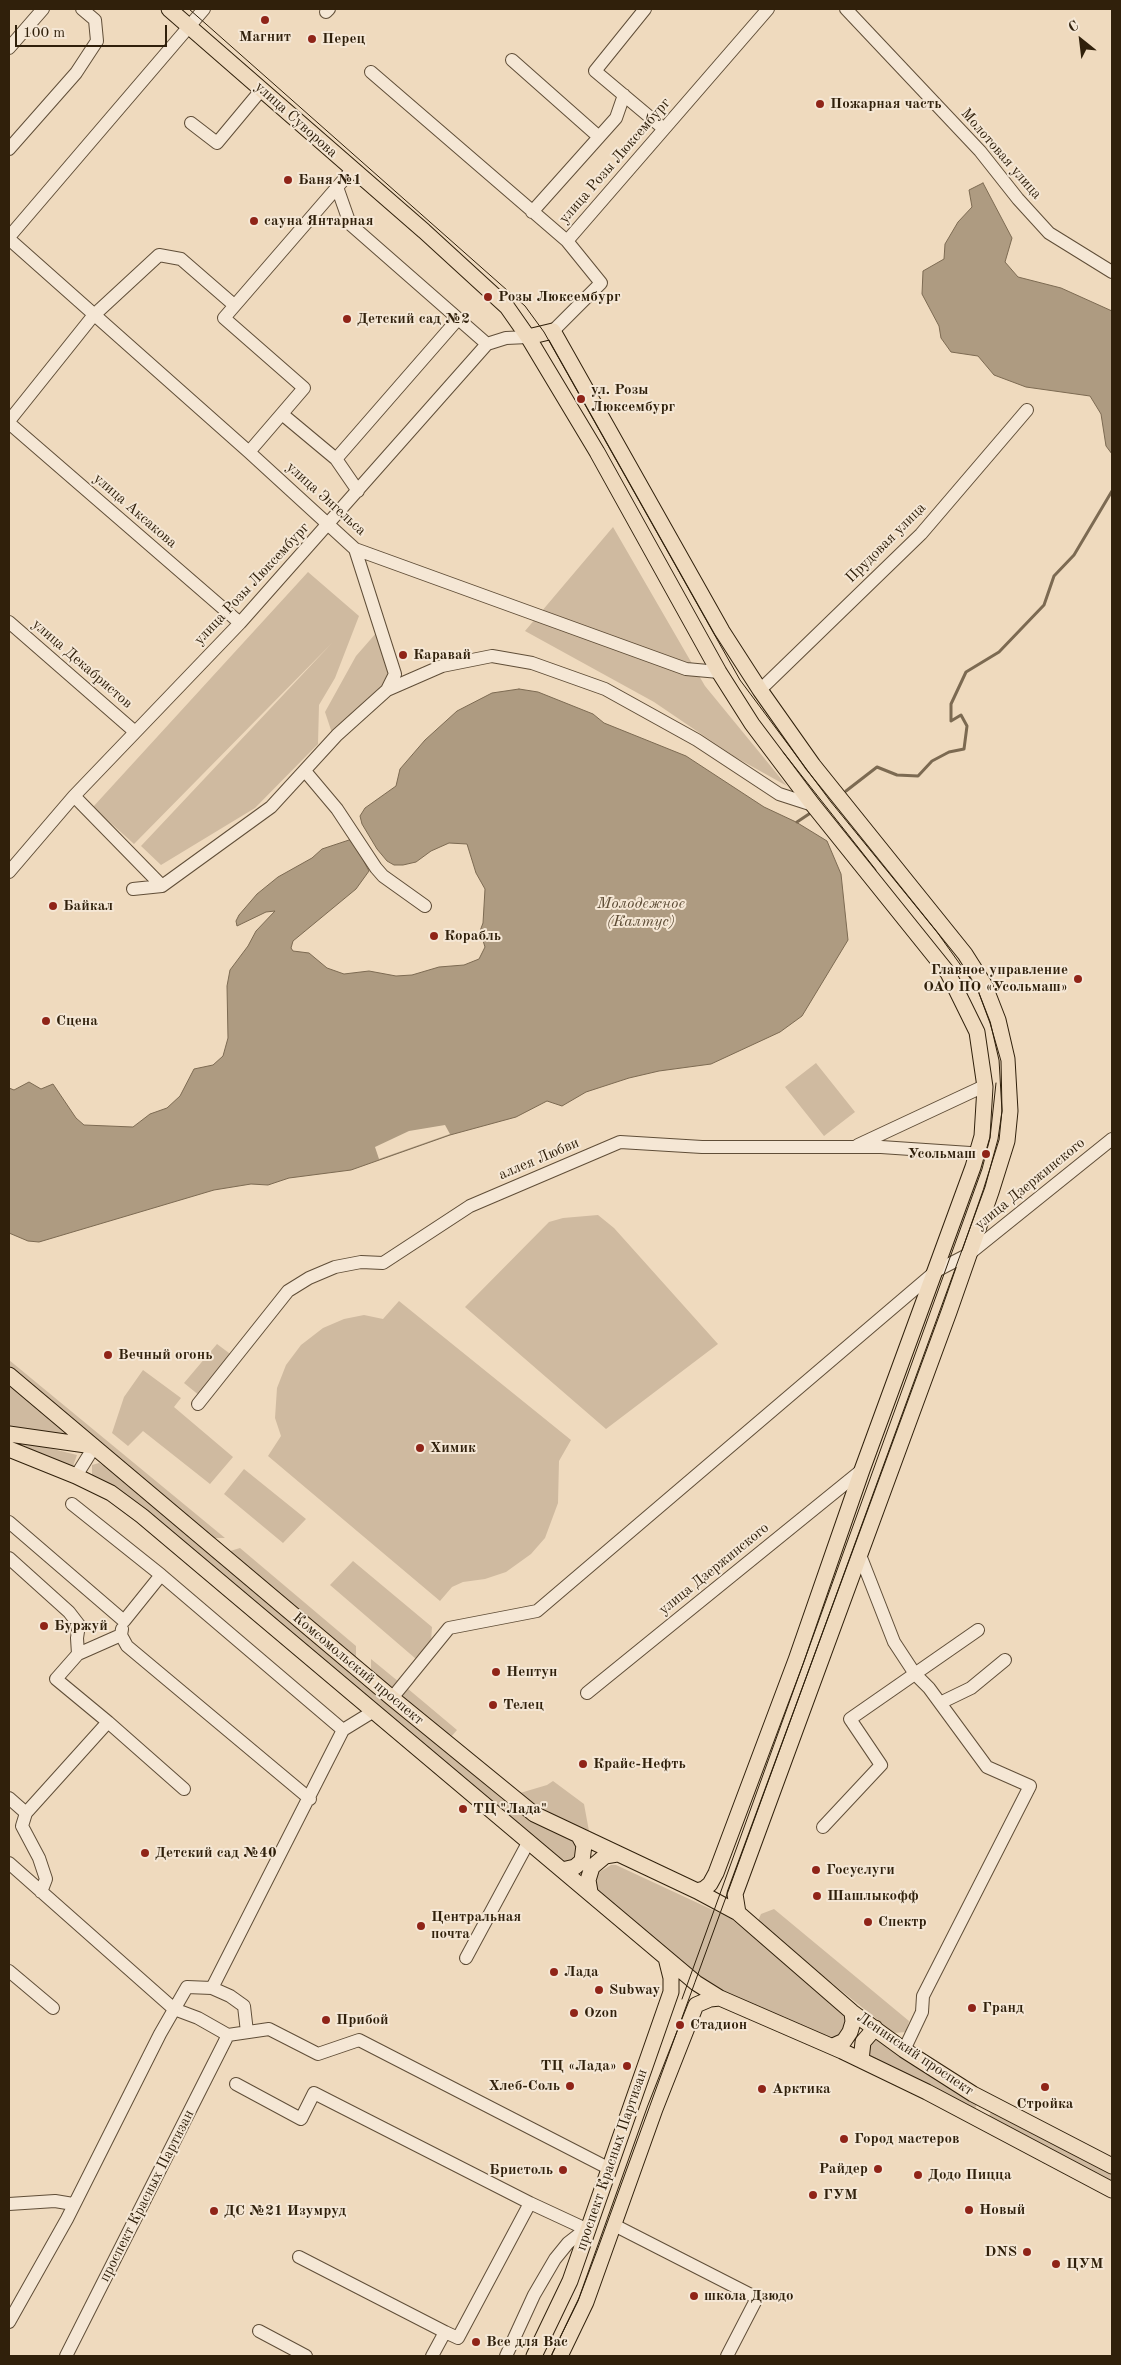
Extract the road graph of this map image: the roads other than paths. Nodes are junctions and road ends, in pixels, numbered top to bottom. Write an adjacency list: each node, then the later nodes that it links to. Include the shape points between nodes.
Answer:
1 (43, 9): 9 (street)
2 (82, 9): 17 (street, via 95,20 97,41 76,73)
3 (168, 9): 8 (main road, улица Суворова)
4 (204, 9): 8 (street)
5 (645, 9): 13 (street, via 595,70)
6 (768, 9): 15 (street, улица Розы Люксембург)
7 (846, 9): 23 (street, Молотовая улица, via 980,151 1049,233)
8 (190, 28): 12 (main road, улица Суворова); 21 (street)
9 (9, 48)
10 (512, 60): 16 (street)
11 (371, 72): 20 (street)
12 (262, 89): 14 (street, via 217,142); 18 (main road, улица Суворова)
13 (624, 95): 15 (street); 16 (street, via 616,118)
14 (190, 122)
15 (664, 129): 22 (street, улица Розы Люксембург)
16 (599, 137): 20 (street)
17 (9, 150)
18 (352, 170): 19 (street); 28 (main road, улица Суворова, via 507,307)
19 (337, 187): 24 (street); 26 (street, via 350,224)
20 (532, 212): 22 (street)
21 (9, 238): 25 (street, улица Энгельса)
22 (567, 241): 27 (street, улица Розы Люксембург, via 601,283)
23 (1112, 272)
24 (234, 305): 25 (street, via 181,259 159,255); 31 (street, via 224,318 304,388)
25 (93, 316): 32 (street); 33 (street, улица Энгельса)
26 (458, 318): 29 (street); 34 (street)
27 (553, 331): 28 (main road); 42 (main road)
28 (528, 337): 29 (street, via 506,338); 40 (main road, улица Суворова, via 597,452)
29 (487, 344): 35 (street, улица Розы Люксембург)
30 (1028, 410): 42 (street, Прудовая улица, via 921,534)
31 (282, 414): 33 (street); 34 (street)
32 (9, 422): 39 (street, улица Аксакова)
33 (249, 452): 36 (street, улица Энгельса)
34 (336, 459): 35 (street)
35 (358, 491): 36 (street, улица Розы Люксембург)
36 (329, 524): 37 (street, улица Энгельса); 39 (street, улица Розы Люксембург)
37 (355, 549): 40 (street, улица Энгельса, via 686,669); 41 (street, via 394,674)
38 (9, 622): 43 (street, улица Декабристов)
39 (240, 623): 43 (street, улица Розы Люксембург)
40 (719, 672): 46 (main road, улица Суворова, via 752,724)
41 (387, 690): 44 (street, via 364,708); 46 (street, via 442,666 492,656 532,663 605,689 697,740 779,794)
42 (760, 690): 55 (main road, via 813,766 965,954 984,984 998,1020 1010,1084 1007,1141)
43 (134, 731): 45 (street, улица Розы Люксембург)
44 (306, 771): 48 (street, via 271,807); 50 (street, via 337,809 383,876)
45 (74, 796): 47 (street, улица Розы Люксембург); 48 (street)
46 (813, 805): 56 (main road, улица Суворова, via 948,973 977,1032 985,1086 982,1136)
47 (9, 872)
48 (162, 886): 49 (street)
49 (133, 889)
50 (425, 906)
51 (980, 1088): 53 (street)
52 (1112, 1139): 55 (street, улица Дзержинского)
53 (856, 1146): 54 (street, аллея Любви); 58 (street, аллея Любви, via 702,1147 620,1142 470,1206 383,1263 361,1262 335,1267 288,1291)
54 (970, 1153)
55 (969, 1254): 56 (street, улица Дзержинского); 66 (main road)
56 (936, 1271): 62 (main road, улица Суворова); 76 (street, улица Дзержинского, via 537,1611 448,1628)
57 (9, 1375): 60 (main road, Комсомольский проспект)
58 (198, 1404)
59 (9, 1434): 60 (main road)
60 (94, 1447): 63 (street); 76 (main road, Комсомольский проспект)
61 (9, 1449): 63 (main road, Комсомольский проспект)
62 (862, 1470): 75 (street, улица Дзержинского); 91 (main road, улица Суворова, via 796,1660 716,1873 710,1884)
63 (76, 1476): 78 (main road, Комсомольский проспект, via 112,1493 142,1516)
64 (72, 1504): 68 (street)
65 (9, 1522): 69 (street)
66 (860, 1555): 74 (street, via 894,1642); 94 (main road, via 735,1894)
67 (9, 1558): 72 (street, via 79,1625)
68 (161, 1575): 69 (street); 80 (street)
69 (124, 1621): 71 (street)
70 (978, 1630): 74 (street)
71 (121, 1635): 72 (street); 83 (street, via 127,1646)
72 (78, 1654): 79 (street, via 56,1679)
73 (1005, 1660): 77 (street, via 971,1688)
74 (915, 1674): 77 (street); 85 (street, via 850,1719 881,1765)
75 (587, 1693)
76 (392, 1698): 86 (main road, Комсомольский проспект, via 534,1814)
77 (940, 1703): 107 (street, via 987,1767 1030,1786 923,1996 922,2012)
78 (374, 1711): 80 (street); 87 (main road, Комсомольский проспект)
79 (108, 1722): 81 (street); 84 (street)
80 (343, 1730): 83 (street)
81 (184, 1789)
82 (9, 1798): 84 (street)
83 (310, 1799): 98 (street)
84 (26, 1813): 92 (street, via 22,1826 46,1879)
85 (823, 1827)
86 (579, 1836): 88 (main road, Комсомольский проспект); 90 (main road, via 585,1850 582,1861 575,1867)
87 (529, 1841): 90 (main road, Комсомольский проспект); 95 (street)
88 (617, 1854): 91 (main road, Комсомольский проспект); 93 (main road, via 600,1859 592,1868 588,1880)
89 (9, 1864): 92 (street)
90 (562, 1870): 93 (main road, Комсомольский проспект)
91 (697, 1891): 94 (main road, Комсомольский проспект)
92 (41, 1892): 101 (street)
93 (590, 1892): 96 (main road, Комсомольский проспект)
94 (738, 1913): 102 (main road, Ленинский проспект)
95 (466, 1958)
96 (666, 1958): 99 (main road, Комсомольский проспект); 111 (main road, проспект Красных Партизан, via 671,1992)
97 (9, 1971): 100 (street)
98 (212, 1988): 101 (street, via 187,1987); 104 (street, via 244,2006)
99 (720, 1998): 106 (main road, Ленинский проспект); 116 (main road, проспект Красных Партизан, via 696,2005)
100 (53, 2008)
101 (174, 2009): 105 (street); 115 (street)
102 (852, 2012): 103 (main road, Ленинский проспект); 106 (main road, via 850,2032 844,2041)
103 (875, 2028): 107 (main road, Ленинский проспект); 108 (main road, via 863,2042)
104 (247, 2032): 105 (street); 111 (street, via 269,2029 318,2054 359,2040)
105 (228, 2035): 122 (street, проспект Красных Партизан)
106 (833, 2046): 108 (main road, Ленинский проспект)
107 (904, 2050): 110 (main road, Ленинский проспект, via 973,2094)
108 (862, 2060): 112 (main road, Ленинский проспект)
109 (236, 2084): 113 (street, via 301,2119 314,2093)
110 (1112, 2166)
111 (608, 2168): 117 (main road, проспект Красных Партизан)
112 (1112, 2190)
113 (530, 2203): 117 (street); 121 (street, via 458,2338)
114 (9, 2204): 115 (street, via 55,2201)
115 (73, 2204): 119 (street)
116 (614, 2225): 127 (main road, проспект Красных Партизан, via 586,2302); 128 (street, via 758,2298)
117 (586, 2230): 125 (street, via 568,2243 555,2259 534,2295); 126 (main road, проспект Красных Партизан, via 560,2305)
118 (299, 2257): 121 (street)
119 (9, 2322)
120 (258, 2331): 123 (street)
121 (445, 2332): 124 (street)
122 (66, 2356)
123 (306, 2356)
124 (432, 2356)
125 (506, 2356)
126 (534, 2356)
127 (560, 2356)
128 (727, 2356)

